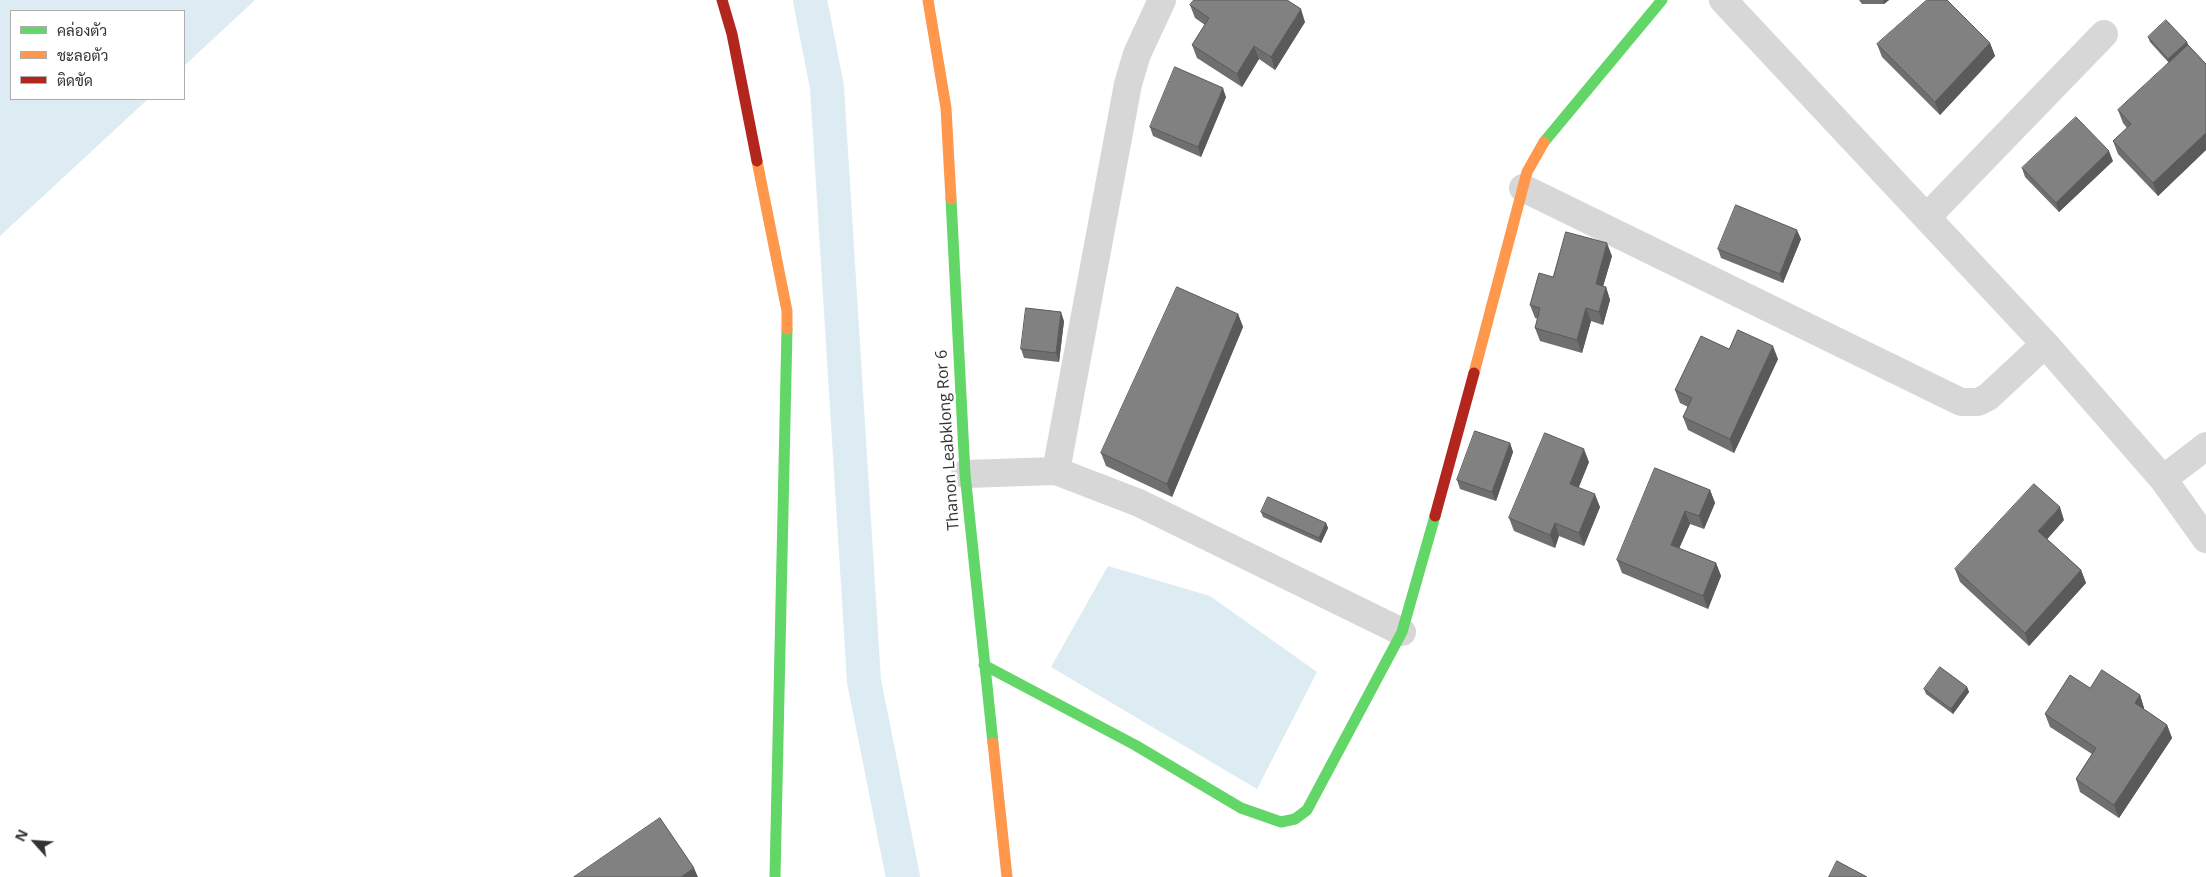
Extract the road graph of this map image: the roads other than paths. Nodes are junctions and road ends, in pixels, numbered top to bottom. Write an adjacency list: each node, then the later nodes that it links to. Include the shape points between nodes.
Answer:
1 (722, 0): 17 (street, via 732,34 787,311)
2 (928, 0): 12 (street, Thanon Leabklong Ror 6, via 946,108)
3 (1162, 0): 11 (street, via 1137,54 1128,84)
4 (1662, 0): 7 (street, via 1545,140)
5 (1723, 0): 8 (street)
6 (2104, 34): 8 (street)
7 (1522, 188): 9 (street, via 1961,402 1978,402 1988,397); 15 (street)
8 (1927, 217): 9 (street)
9 (2045, 344): 13 (street)
10 (2206, 446): 13 (street)
11 (1056, 471): 12 (street); 15 (street, via 1139,504)
12 (965, 474): 16 (street, Thanon Leabklong Ror 6)
13 (2163, 479): 14 (street)
14 (2206, 539)
15 (1402, 632): 16 (street, via 1307,810 1295,819 1280,822 1241,808 1134,745)
16 (984, 665): 18 (street, Thanon Leabklong Ror 6)
17 (776, 877)
18 (1007, 877)

